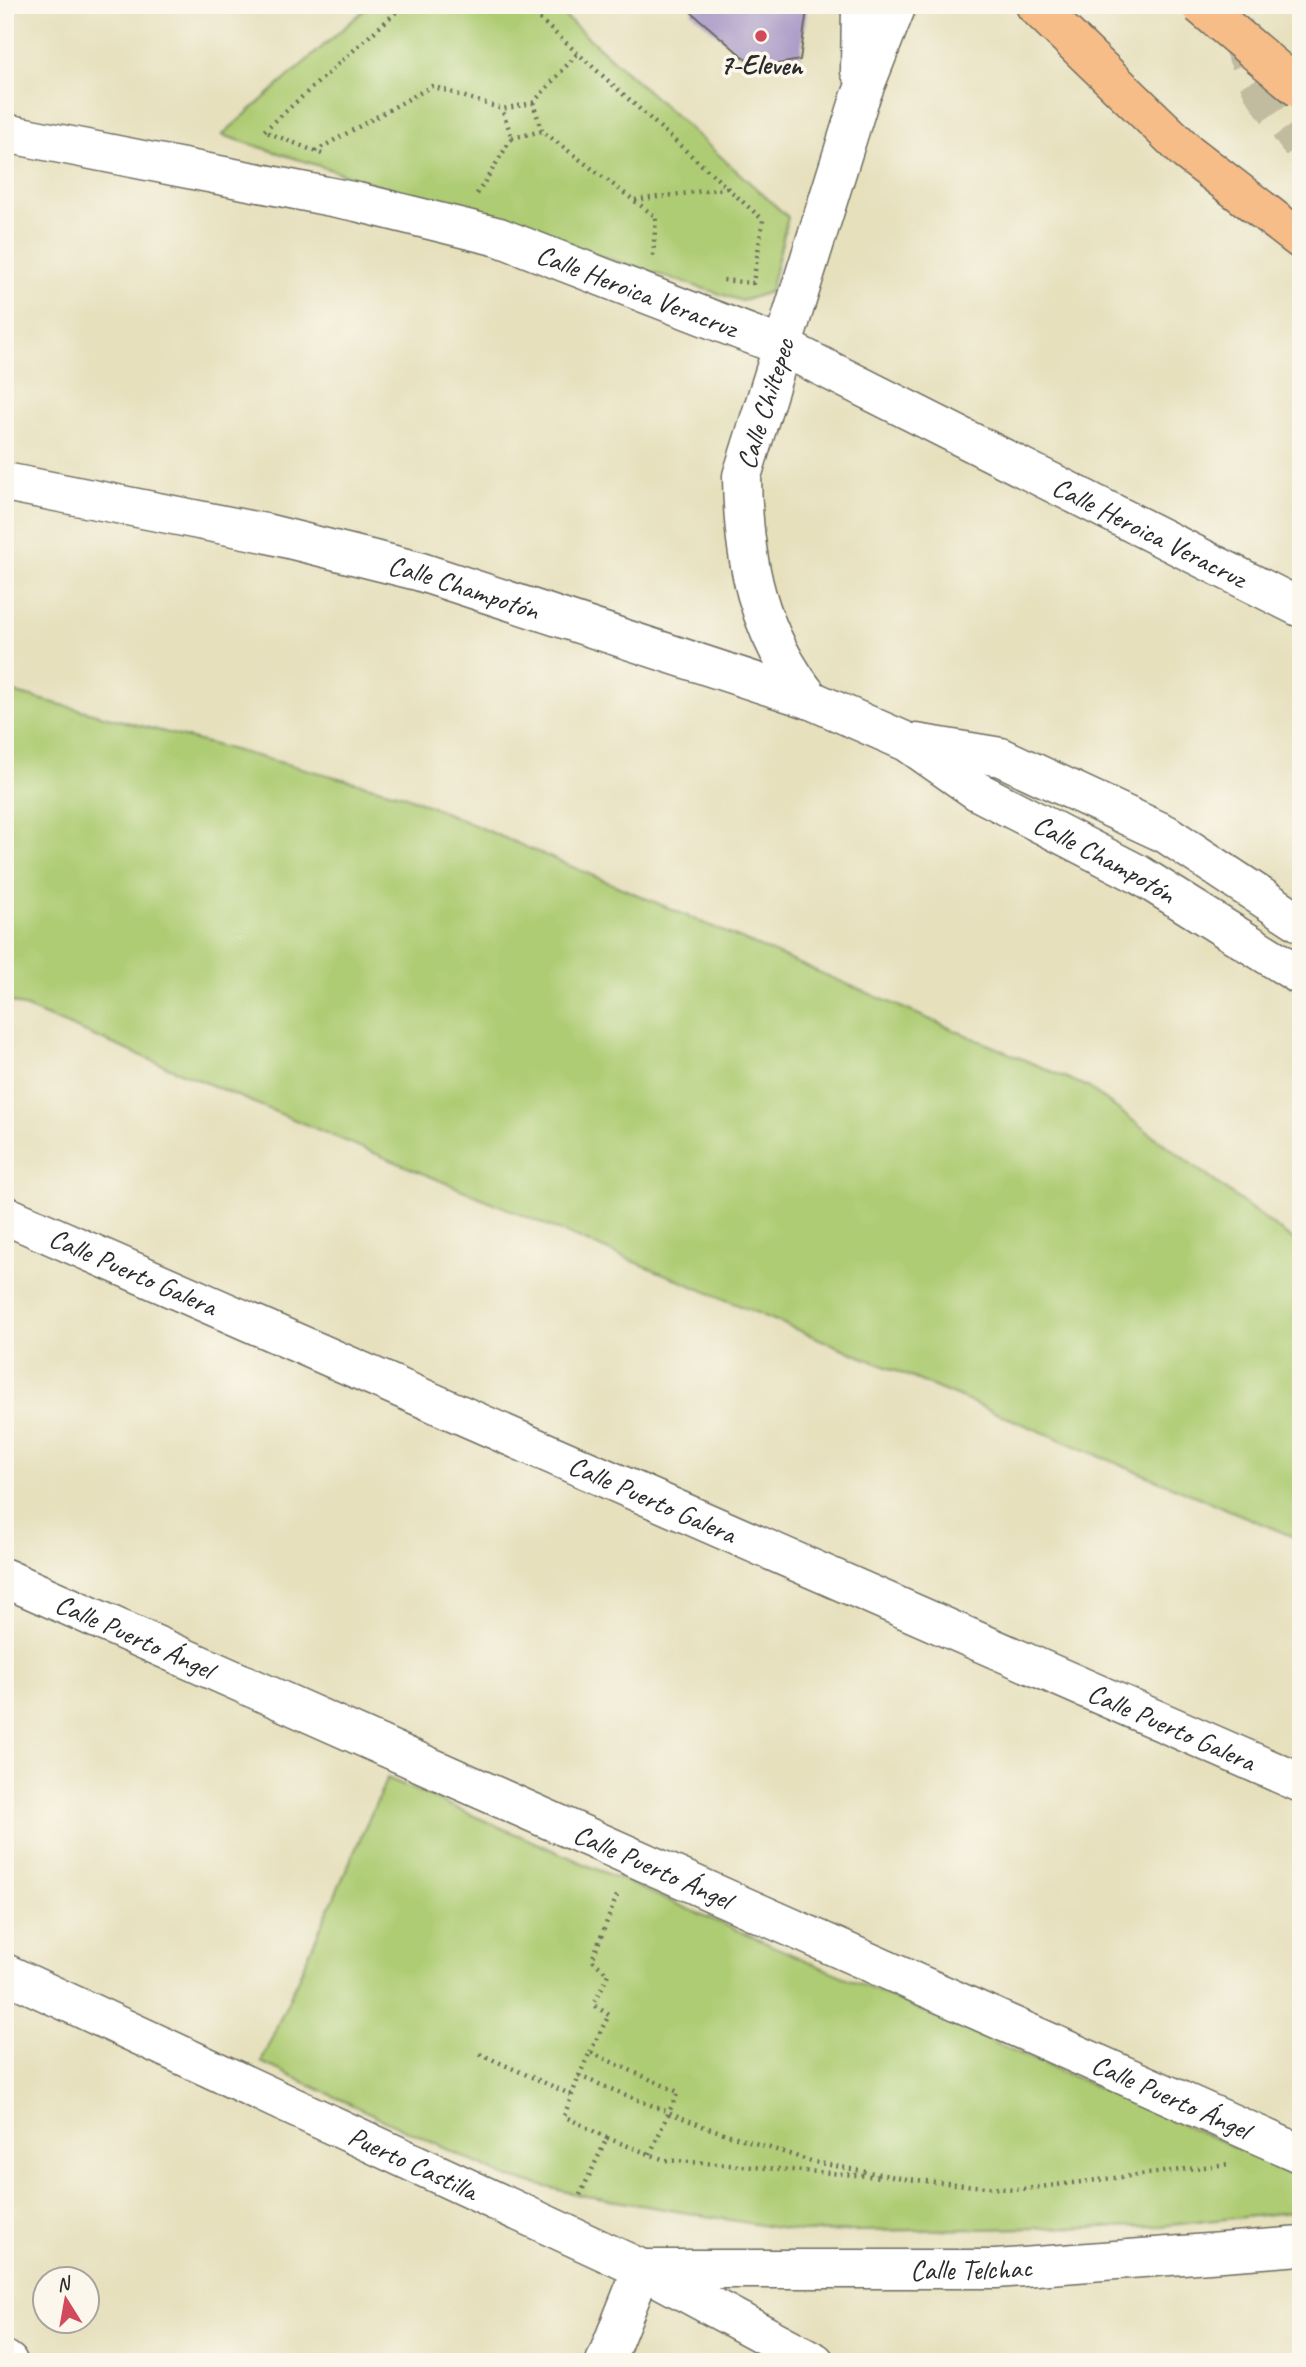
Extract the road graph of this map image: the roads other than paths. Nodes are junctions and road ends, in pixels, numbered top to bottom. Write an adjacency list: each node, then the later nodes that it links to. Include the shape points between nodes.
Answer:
1 (861, 5): 6 (street, Calle Chiltepec)
2 (897, 5): 6 (street, Calle Chiltepec)
3 (1035, 5): 8 (highway, via 1187,152)
4 (1200, 5): 5 (highway, bridge)
5 (1301, 90)
6 (859, 102): 9 (street, Calle Chiltepec)
7 (5, 134): 9 (street, Calle Heroica Veracruz, via 357,202 499,237)
8 (1301, 240)
9 (781, 346): 11 (street, Calle Heroica Veracruz); 12 (street, Calle Chiltepec, via 742,476 743,529 765,623 788,671)
10 (5, 482): 12 (street, Calle Champotón, via 265,533 418,571)
11 (1301, 608)
12 (811, 700): 13 (street, Calle Champotón)
13 (907, 741): 14 (street, Calle Champotón, via 1001,757 1166,834); 15 (street, Calle Champotón, via 977,792 1138,874)
14 (1301, 923)
15 (1301, 976)
16 (5, 1215): 18 (street, Calle Puerto Galera)
17 (5, 1578): 20 (street, Calle Puerto Ángel)
18 (1301, 1783)
19 (5, 1973): 22 (street, Puerto Castilla)
20 (1301, 2154)
21 (1301, 2246): 22 (street, Calle Telchac, via 996,2269)
22 (642, 2269): 23 (street); 24 (street, Puerto Castilla)
23 (605, 2362)
24 (815, 2362)

